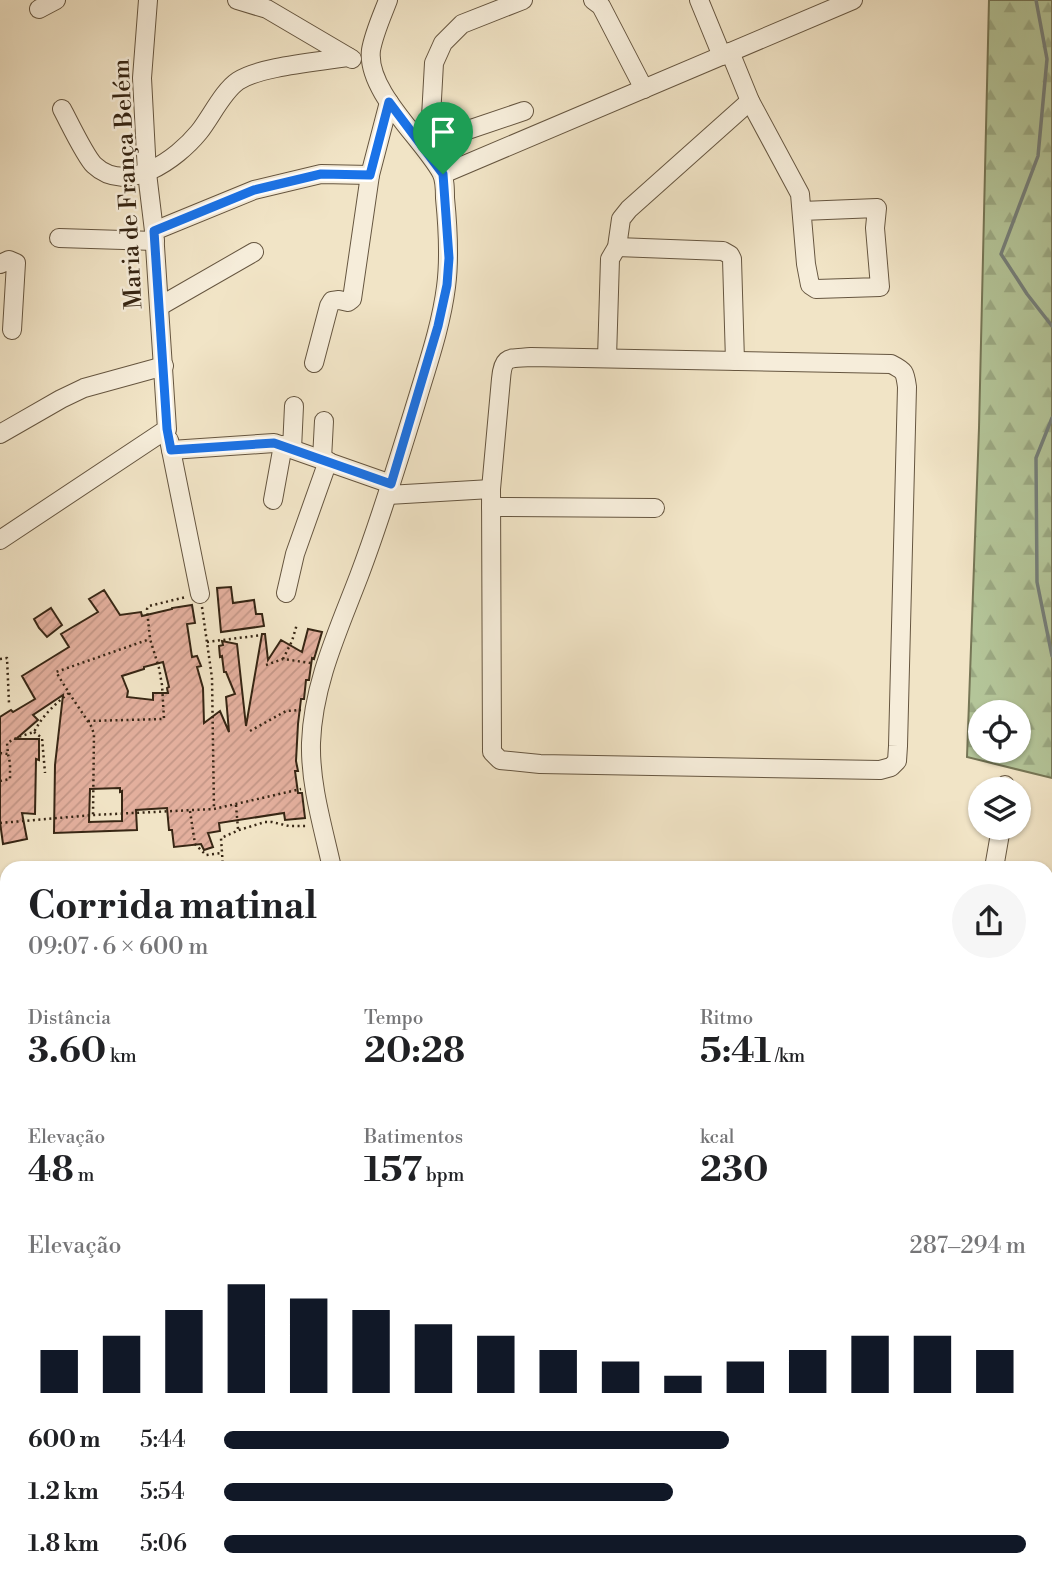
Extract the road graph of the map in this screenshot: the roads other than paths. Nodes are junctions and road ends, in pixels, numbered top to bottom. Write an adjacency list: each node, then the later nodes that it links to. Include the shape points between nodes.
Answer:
1 (56, 0): 10 (street)
2 (148, 0): 19 (street, Maria de França Belém, via 142,78)
3 (237, 0): 9 (street)
4 (388, 0): 13 (street, via 372,50)
5 (523, 0): 18 (street, via 462,24 443,43 434,63 431,117 439,131 450,136)
6 (593, 0): 14 (street, via 601,6)
7 (699, 0): 11 (street)
8 (846, 1): 11 (street)
9 (269, 4): 12 (street)
10 (39, 9)
11 (726, 54): 14 (street); 15 (street)
12 (348, 57): 13 (street); 19 (street, via 266,70 238,81 199,132 177,154)
13 (372, 68): 16 (street)
14 (644, 89): 20 (street)
15 (750, 101): 22 (street, via 800,194); 25 (street, via 629,209 621,219)
16 (389, 102): 20 (street); 21 (street)
17 (62, 109): 19 (street, via 92,163 106,173 129,177)
18 (524, 111)
19 (147, 173): 23 (street, Maria de França Belém)
20 (443, 174): 41 (street, via 449,258 445,295)
21 (370, 175): 23 (street, via 321,174 254,190); 32 (street, via 352,299 332,301 329,306)
22 (802, 211): 22 (street, via 810,285 816,289 880,287 877,208)
23 (155, 236): 24 (street); 28 (street, Maria de França Belém)
24 (60, 238)
25 (617, 247): 30 (street, via 610,259); 31 (street, via 730,255)
26 (254, 252): 28 (street)
27 (0, 264): 29 (street, via 16,263)
28 (160, 306): 33 (street, Maria de França Belém)
29 (12, 330)
30 (607, 358): 31 (street); 42 (street, via 531,357 504,362)
31 (735, 361): 44 (street, via 891,364 905,373 897,761 891,767 880,771 500,760 492,752)
32 (314, 363)
33 (164, 366): 36 (street, Maria de França Belém); 37 (street, via 84,388)
34 (294, 406): 38 (street)
35 (324, 421): 40 (street)
36 (167, 429): 39 (street, Maria de França Belém); 46 (street)
37 (0, 434)
38 (288, 447): 39 (street, via 265,443); 40 (street); 43 (street)
39 (171, 450): 48 (street, Maria de França Belém)
40 (325, 460): 41 (street); 47 (street)
41 (389, 489): 42 (street); 50 (street, via 324,666 314,710 314,786)
42 (491, 489): 44 (street)
43 (273, 500)
44 (491, 507): 45 (street)
45 (655, 508)
46 (0, 540)
47 (286, 593)
48 (200, 594)
49 (999, 840): 51 (street)
50 (330, 861)
51 (995, 861)

